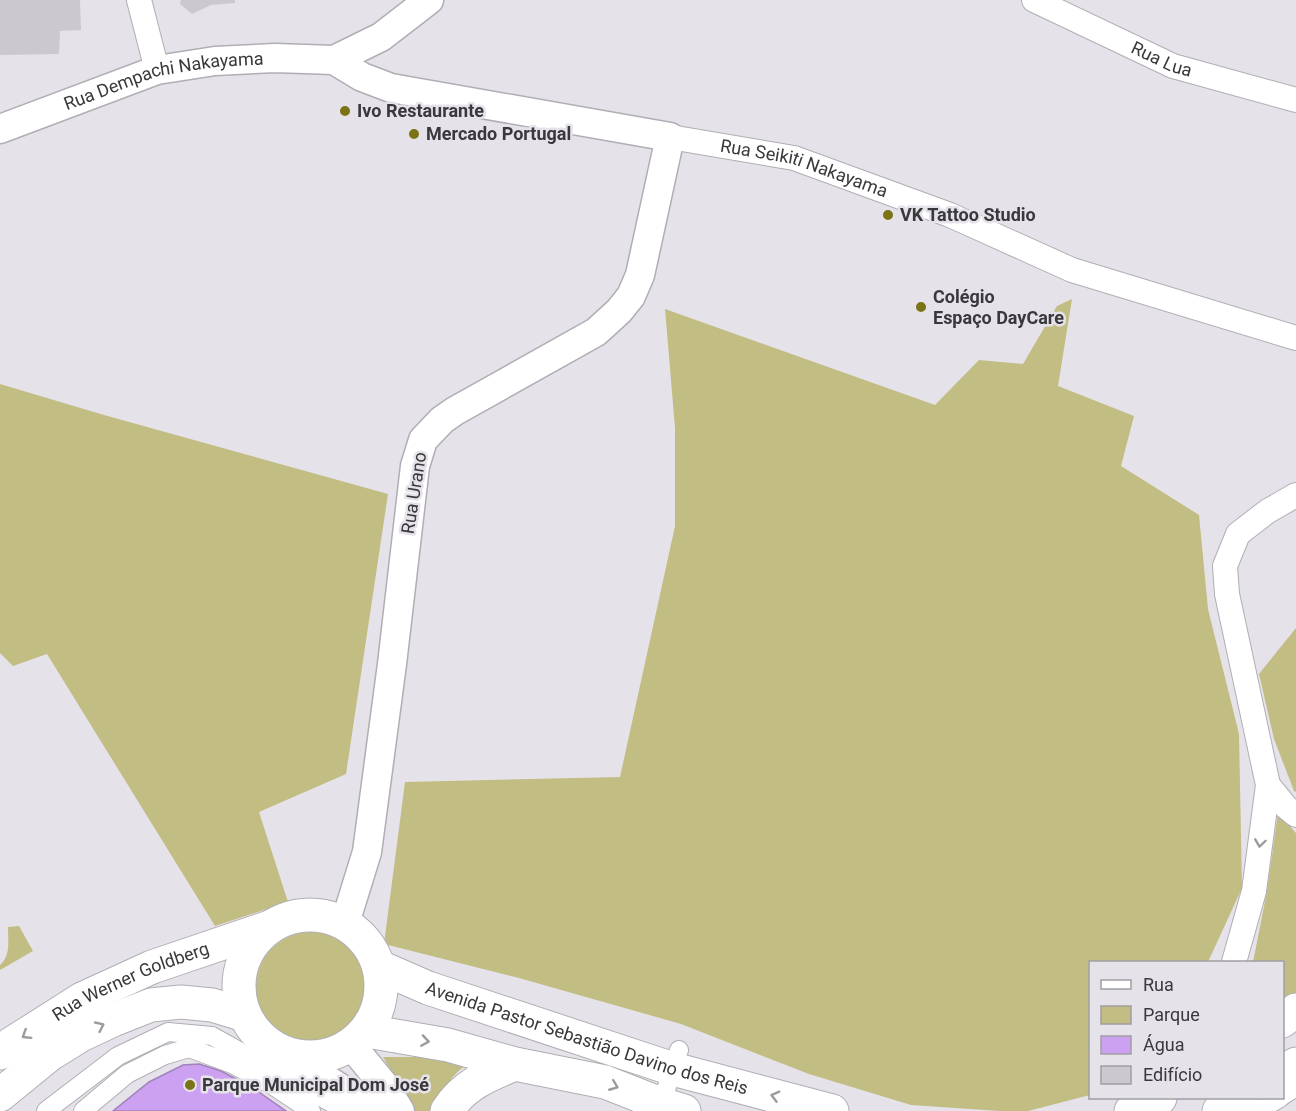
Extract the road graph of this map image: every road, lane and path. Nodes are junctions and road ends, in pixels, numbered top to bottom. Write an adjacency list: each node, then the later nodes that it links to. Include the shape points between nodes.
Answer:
1 (139, 0): 5 (street)
2 (429, 0): 4 (street, via 381,38)
3 (1034, 0): 6 (street, Rua Lua, via 1173,66)
4 (334, 60): 5 (street, Rua Dempachi Nakayama, via 275,58); 8 (street, Rua Seikiti Nakayama, via 391,88)
5 (157, 70): 7 (street, Rua Dempachi Nakayama)
6 (1296, 100)
7 (0, 129)
8 (670, 137): 9 (street, Rua Seikiti Nakayama, via 795,158 951,215 1072,270); 13 (street, Rua Urano, via 640,275 619,311 596,332 455,411 423,440 415,466 367,852)
9 (1296, 338)
10 (1296, 495): 11 (street, via 1238,534 1225,566 1227,594)
11 (1268, 785): 12 (street); 15 (street, one-way to 15, via 1254,891)
12 (1296, 815)
13 (345, 923): 14 (main road, via 307,915 288,918); 16 (main road, via 367,942)
14 (270, 927): 18 (main road, via 252,944 241,967 239,991); 21 (main road, Rua Werner Goldberg, one-way to 21, via 152,967 82,999)
15 (1235, 961)
16 (380, 967): 20 (main road, via 382,990 378,1012); 23 (main road, Avenida Pastor Sebastião Davino dos Reis, via 428,988)
17 (1296, 1010): 19 (main road)
18 (244, 1015): 22 (main road, via 270,1046); 25 (main road, Rua Werner Goldberg, one-way to 18, via 81,1035 151,1005 212,1005)
19 (1284, 1019)
20 (359, 1038): 22 (main road, via 332,1055 309,1058); 24 (main road, Avenida Pastor Sebastião Davino dos Reis, one-way to 24, via 448,1045); 36 (street)
21 (0, 1053)
22 (288, 1054): 35 (street)
23 (676, 1059): 30 (street); 38 (main road, Avenida Pastor Sebastião Davino dos Reis, one-way to 23)
24 (515, 1064): 30 (main road, Avenida Pastor Sebastião Davino dos Reis, one-way to 30, via 605,1082); 37 (main road, via 461,1092)
25 (0, 1095)
26 (1147, 1099): 39 (street)
27 (1158, 1099): 39 (main road)
28 (1241, 1099): 40 (main road)
29 (1278, 1099): 41 (street)
30 (668, 1109)
31 (46, 1111): 34 (street, via 118,1056 168,1032 212,1036)
32 (83, 1111): 33 (street, via 128,1074 189,1048 232,1064)
33 (311, 1111)
34 (346, 1111)
35 (375, 1111)
36 (400, 1111)
37 (447, 1111)
38 (832, 1111)
39 (1130, 1111)
40 (1219, 1111)
41 (1258, 1111)

